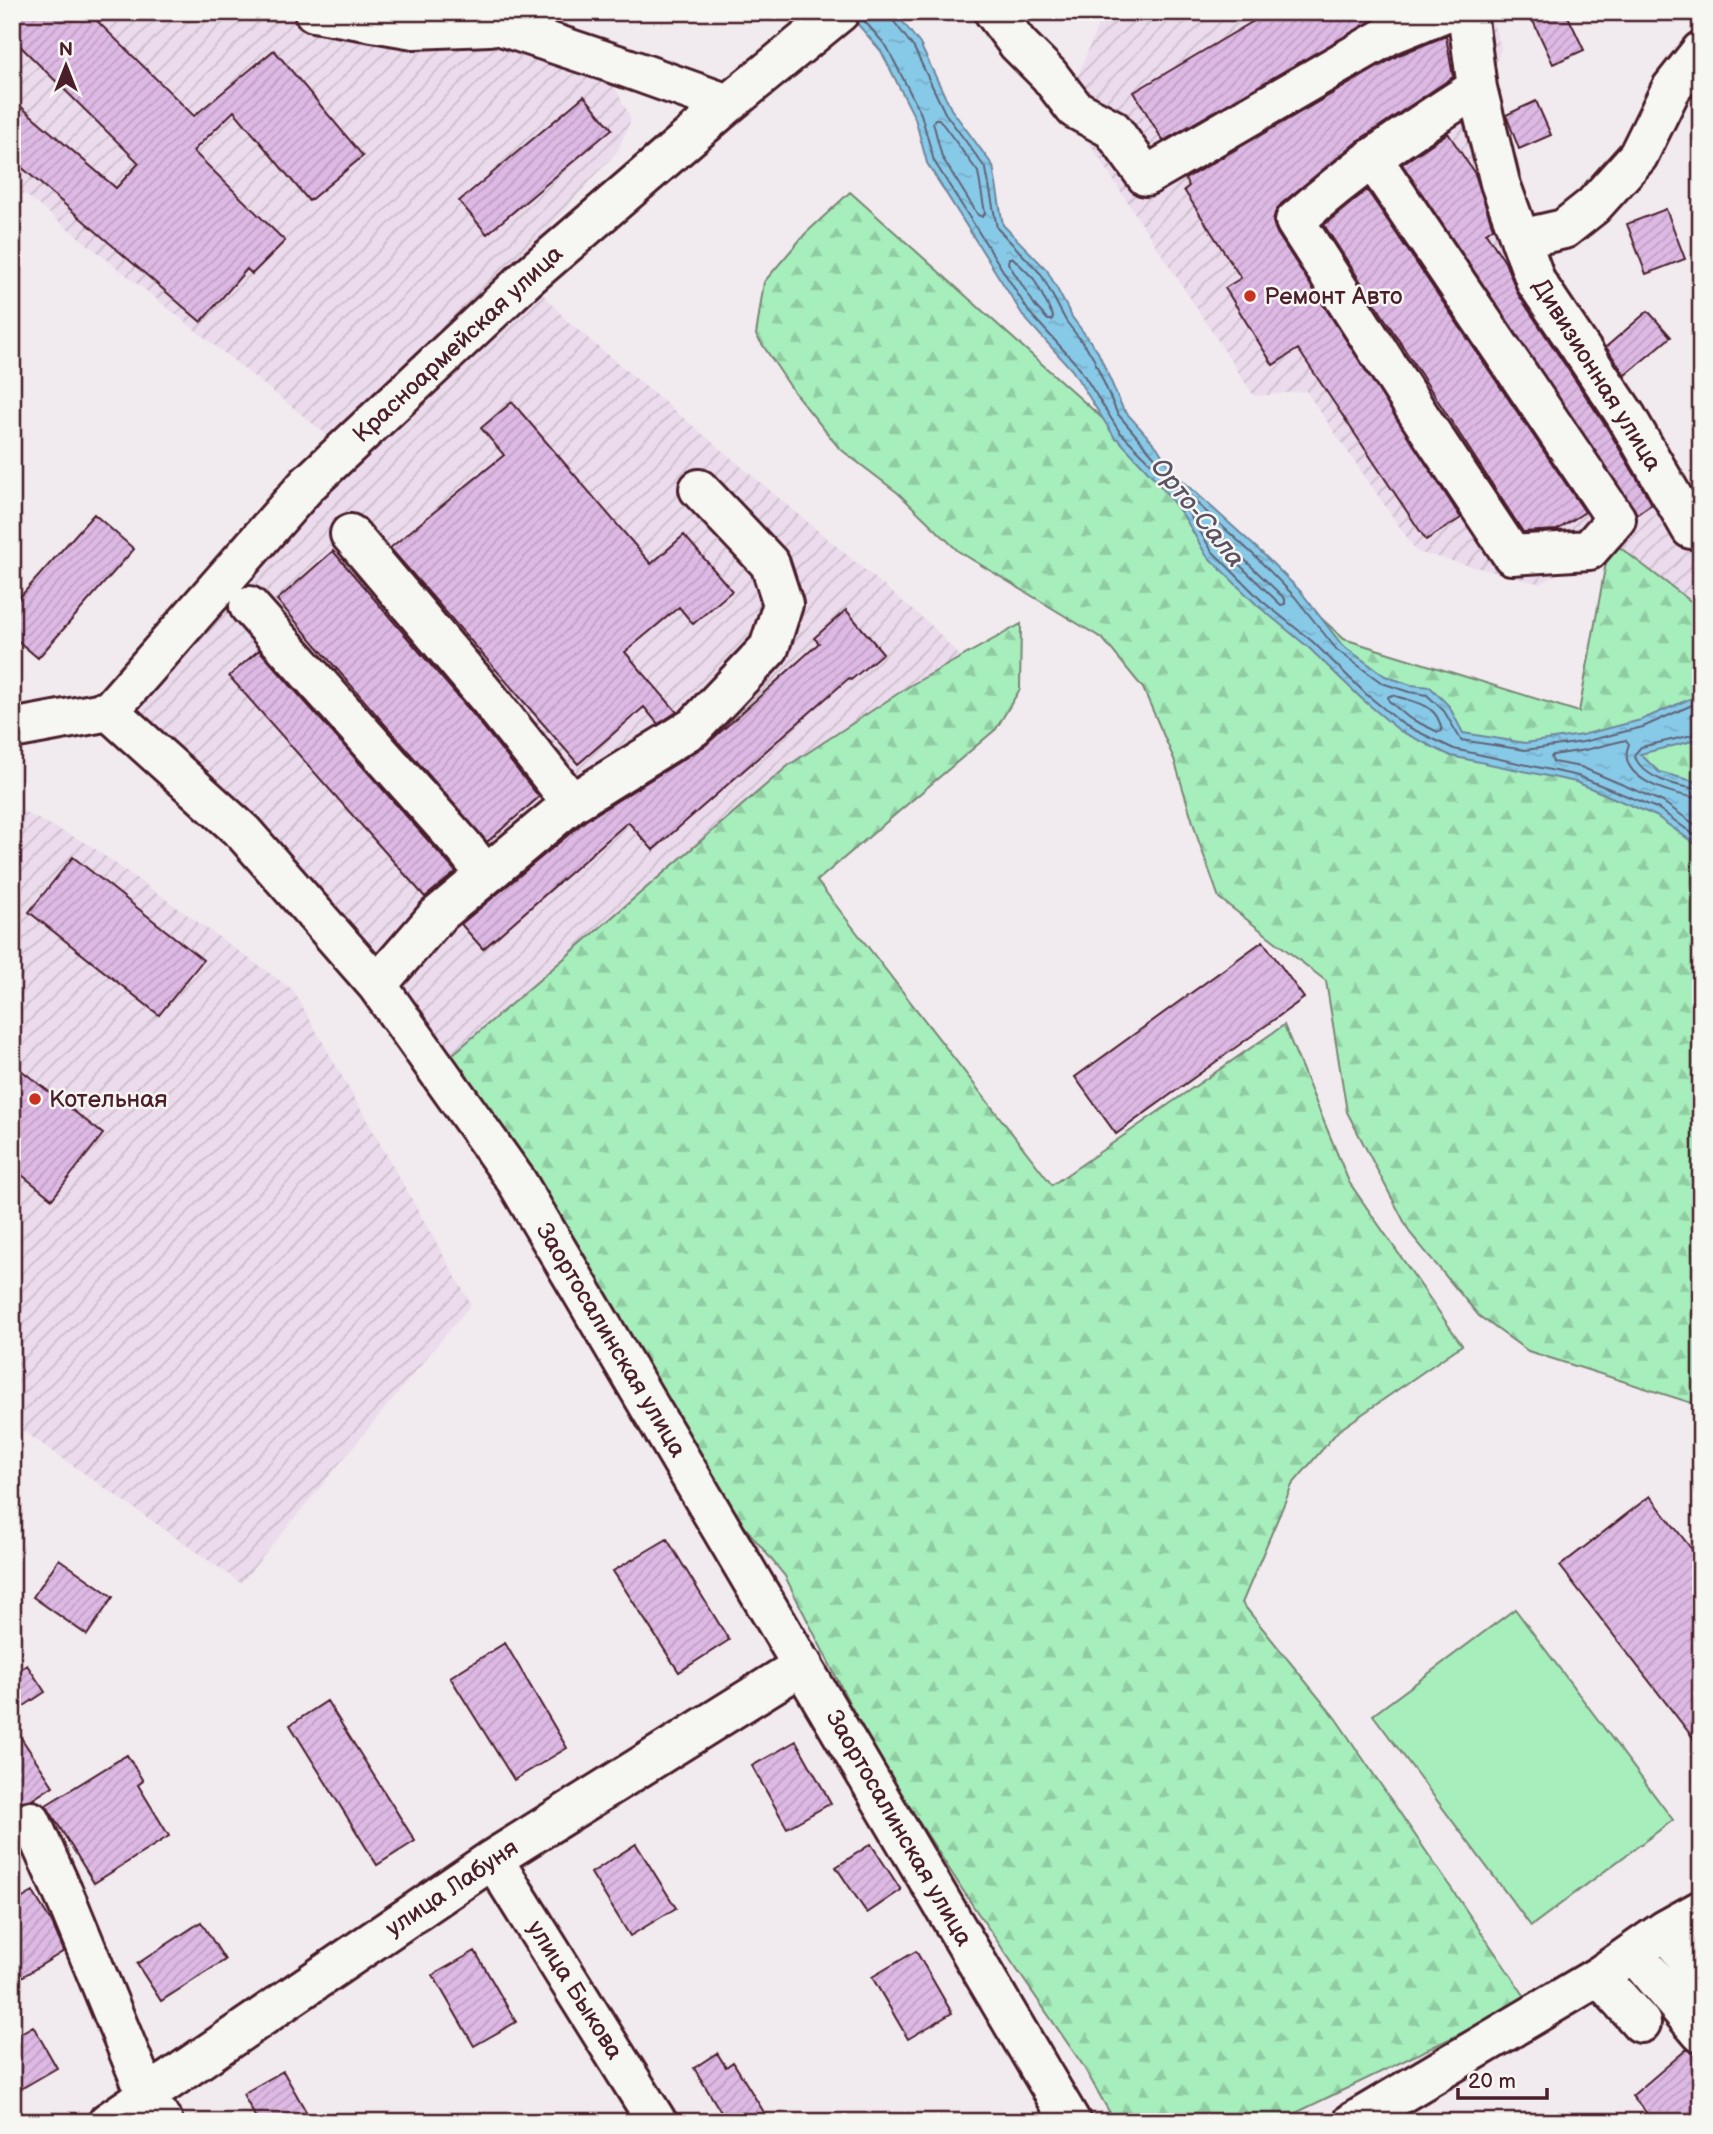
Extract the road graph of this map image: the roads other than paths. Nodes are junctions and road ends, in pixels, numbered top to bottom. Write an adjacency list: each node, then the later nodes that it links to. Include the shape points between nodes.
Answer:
1 (314, 12): 7 (street, via 414,30)
2 (459, 12): 7 (street)
3 (994, 12): 4 (street, via 1075,109 1112,129 1146,176 1389,34)
4 (1446, 12)
5 (1467, 12): 9 (street, Дивизионная улица)
6 (827, 23): 10 (street, Красноармейская улица)
7 (496, 26): 10 (street)
8 (1701, 51): 12 (street, via 1671,89 1639,156 1593,206 1564,229)
9 (1477, 88): 11 (street); 12 (street, Дивизионная улица, via 1500,183)
10 (728, 104): 17 (street, Красноармейская улица, via 528,277 317,475)
11 (1372, 158): 11 (street, via 1616,519 1589,550 1512,555 1295,221)
12 (1520, 239): 14 (street, Дивизионная улица, via 1536,282 1626,416)
13 (699, 489): 19 (street, via 770,564 783,604 769,648 694,727)
14 (1690, 529)
15 (350, 534): 19 (street)
16 (249, 606): 20 (street)
17 (109, 711): 18 (street); 21 (street, Заортосалинская улица, via 243,832)
18 (12, 729)
19 (572, 803): 20 (street)
20 (486, 875): 21 (street, via 437,916)
21 (377, 985): 22 (street, Заортосалинская улица, via 517,1182)
22 (803, 1665): 24 (street, улица Лабуня); 35 (street, Заортосалинская улица)
23 (31, 1821): 32 (street)
24 (493, 1858): 32 (street, улица Лабуня); 34 (street, улица Быкова)
25 (1701, 1910): 26 (street)
26 (1665, 1930): 27 (street); 29 (street)
27 (1633, 1953): 28 (street); 31 (street)
28 (1599, 1976): 30 (street); 36 (street)
29 (1701, 1976)
30 (1641, 2023)
31 (1701, 2033)
32 (155, 2109): 33 (street, улица Лабуня)
33 (108, 2122)
34 (657, 2122)
35 (1071, 2122)
36 (1353, 2122)

